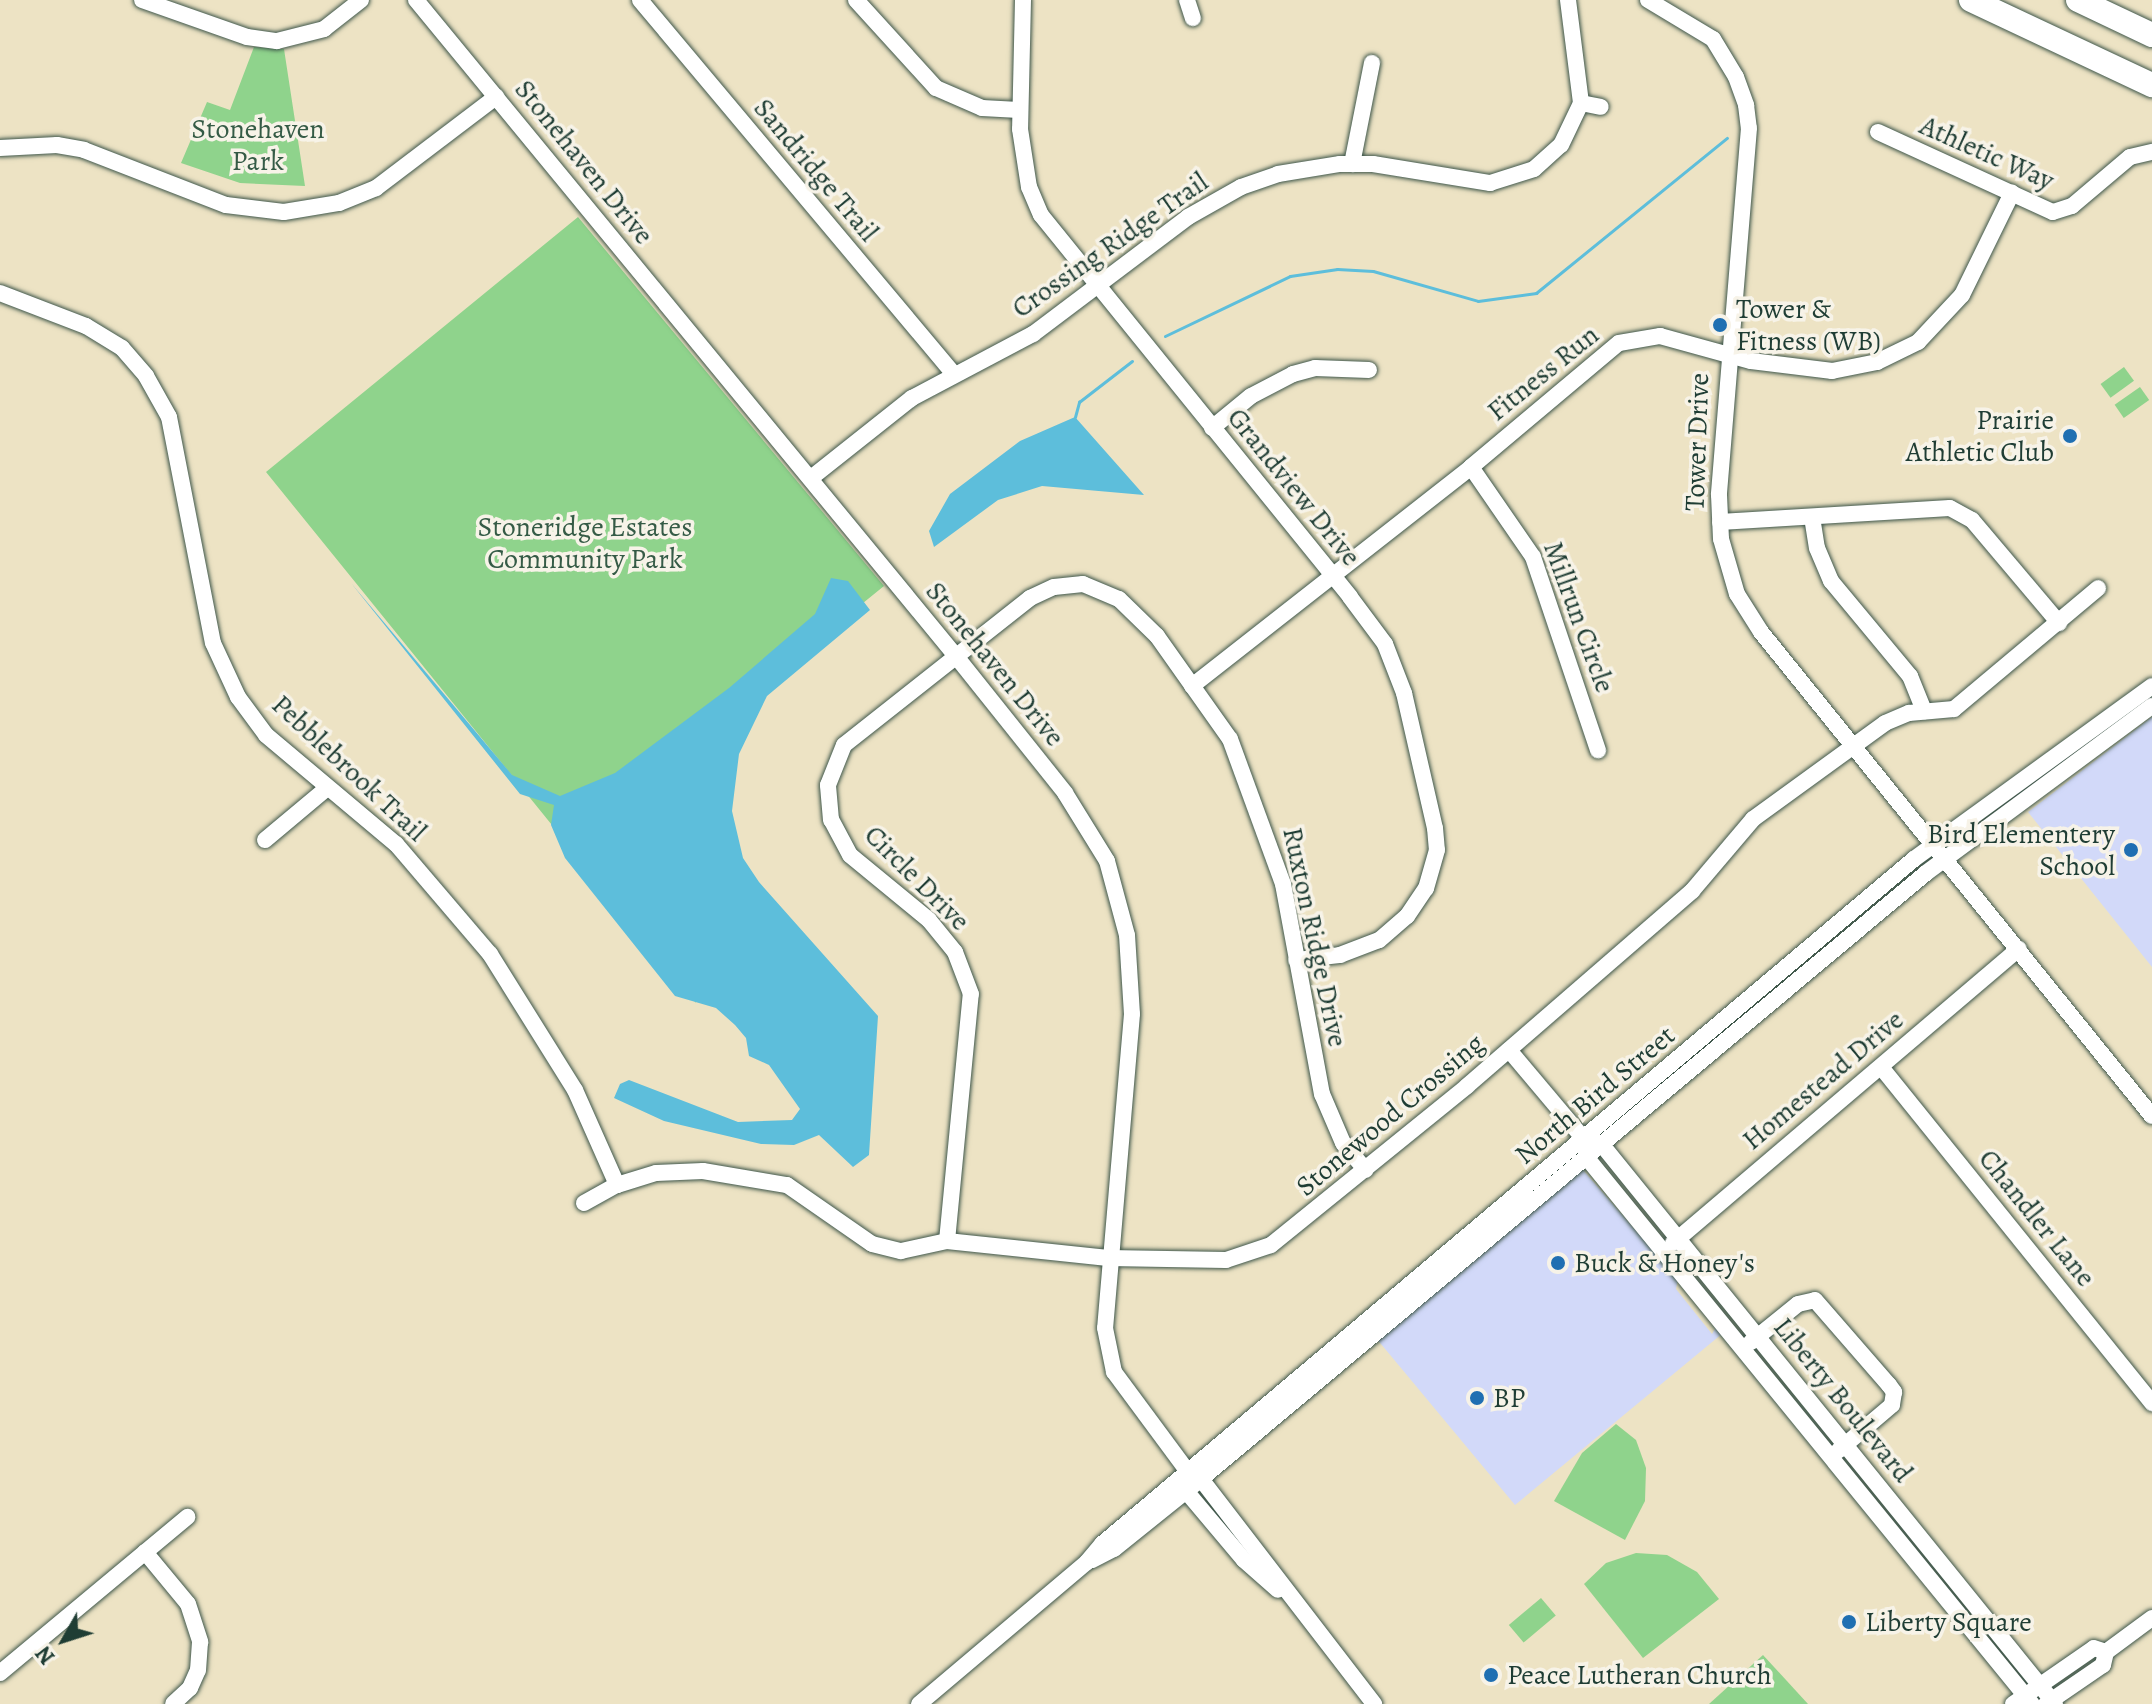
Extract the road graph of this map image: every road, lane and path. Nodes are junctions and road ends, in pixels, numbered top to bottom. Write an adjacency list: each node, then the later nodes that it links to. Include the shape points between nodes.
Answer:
1 (142, 0): 2 (street, via 247,37 277,41 324,29)
2 (361, 0)
3 (416, 0): 16 (street, Stonehaven Drive)
4 (640, 0): 29 (street, Sandridge Trail)
5 (856, 0): 19 (street, via 936,88 982,108)
6 (1023, 0): 19 (street, Grandview Drive)
7 (1187, 0): 12 (street)
8 (1568, 0): 17 (street)
9 (1648, 0): 27 (street, Tower Drive, via 1713,39 1746,105 1749,128)
10 (1971, 0): 15 (highway)
11 (2078, 0): 13 (highway)
12 (1193, 18)
13 (2152, 35)
14 (1372, 63): 23 (street)
15 (2152, 85)
16 (496, 97): 21 (street, via 376,188 339,203 284,212 226,205 84,150 57,145); 32 (street, Stonehaven Drive)
17 (1581, 103): 18 (street); 23 (street, Crossing Ridge Trail, via 1568,135 1546,161 1501,183)
18 (1601, 107)
19 (1019, 110): 25 (street, Grandview Drive, via 1023,163 1041,215)
20 (1878, 132): 24 (street, Athletic Way)
21 (0, 148)
22 (2152, 152): 24 (street, Athletic Way, via 2130,157 2058,212 2045,211)
23 (1352, 164): 25 (street, Crossing Ridge Trail, via 1278,174 1213,200)
24 (2012, 193): 27 (street, Fitness Run, via 1962,295 1918,342 1877,362 1832,371)
25 (1097, 289): 29 (street, Crossing Ridge Trail, via 1033,334); 30 (street, Grandview Drive)
26 (0, 293): 45 (street, Pebblebrook Trail, via 122,348 152,385 169,417 213,643 238,697 266,735)
27 (1728, 355): 31 (street, Fitness Run, via 1660,336 1619,343); 34 (street, Tower Drive)
28 (1369, 370): 30 (street, via 1315,368 1293,374 1251,396)
29 (954, 374): 32 (street, Crossing Ridge Trail, via 912,398)
30 (1212, 428): 35 (street, Grandview Drive)
31 (1471, 467): 35 (street, Fitness Run); 44 (street, Millrun Circle, via 1533,557)
32 (811, 478): 38 (street, Stonehaven Drive)
33 (1812, 517): 34 (street); 37 (street, via 1950,508 1961,512); 42 (street, via 1817,548 1831,581 1910,676)
34 (1720, 522): 43 (street, Tower Drive, via 1729,572 1748,613)
35 (1334, 576): 39 (street, Fitness Run); 49 (street, Grandview Drive, via 1385,644 1400,679 1437,850 1426,888 1407,916 1379,940 1340,955)
36 (2098, 588): 37 (street, Stonewood Crossing)
37 (2059, 623): 42 (street, Stonewood Crossing, via 1954,709)
38 (959, 660): 39 (street, Ruxton Ridge Drive, via 1030,598 1054,587 1083,584 1119,599 1157,636); 60 (street, Circle Drive, via 844,745 828,785 831,820 850,855 929,920 955,952 971,994); 62 (street, Stonehaven Drive, via 1065,793 1107,861 1127,935 1132,1014)
39 (1192, 686): 49 (street, Ruxton Ridge Drive, via 1230,739 1265,825 1283,884)
40 (2152, 686): 47 (street, North Bird Street)
41 (2152, 706): 47 (street, North Bird Street)
42 (1924, 711): 43 (street, Stonewood Crossing, via 1885,723)
43 (1851, 744): 47 (street, Tower Drive); 50 (street, Stonewood Crossing, via 1753,819 1692,891)
44 (1598, 750)
45 (326, 789): 46 (street); 57 (street, Pebblebrook Trail, via 396,844 490,954 575,1090)
46 (265, 840)
47 (1939, 852): 48 (street, Tower Drive); 53 (street, North Bird Street); 54 (street, North Bird Street)
48 (2019, 949): 51 (street, Homestead Drive); 52 (street, Tower Drive)
49 (1296, 960): 56 (street, Ruxton Ridge Drive, via 1331,1121)
50 (1509, 1050): 53 (street); 56 (street, Stonewood Crossing)
51 (1881, 1067): 59 (street, Homestead Drive); 65 (street, Chandler Lane)
52 (2152, 1116)
53 (1584, 1139): 54 (street); 55 (street); 68 (street, North Bird Street)
54 (1603, 1146): 55 (street, North Bird Street); 59 (street, Liberty Boulevard)
55 (1587, 1158): 61 (street, Liberty Boulevard); 68 (street, North Bird Street)
56 (1366, 1170): 62 (street, Stonewood Crossing, via 1294,1230 1237,1256)
57 (617, 1185): 58 (street, Stonewood Crossing); 60 (street, Stonewood Crossing, via 656,1173 743,1175 787,1185 872,1244 901,1251)
58 (584, 1203)
59 (1676, 1236): 61 (street); 63 (street, Liberty Boulevard)
60 (947, 1241): 62 (street, Stonewood Crossing)
61 (1669, 1255): 64 (street, Liberty Boulevard)
62 (1108, 1258): 68 (street, Stonehaven Drive, via 1105,1328 1114,1372)
63 (1758, 1336): 64 (street); 66 (street, Liberty Boulevard); 66 (street, via 1798,1304 1815,1300 1894,1392 1887,1411)
64 (1743, 1348): 67 (street, Liberty Boulevard)
65 (2152, 1403)
66 (1845, 1444): 67 (street); 74 (street, Liberty Boulevard)
67 (1831, 1457): 75 (street, Liberty Boulevard)
68 (1193, 1482): 78 (street, North Bird Street, via 1114,1549 1087,1562); 79 (street, Stonehaven Drive, via 1244,1560 1291,1602)
69 (187, 1517): 70 (street)
70 (145, 1552): 73 (street); 77 (street, via 188,1604 200,1642 198,1670 190,1688)
71 (2152, 1618): 72 (street)
72 (2106, 1652): 74 (street, via 2094,1648); 76 (street, via 2103,1665)
73 (0, 1673)
74 (2039, 1685): 75 (street); 76 (street, Liberty Boulevard)
75 (2023, 1701)
76 (2051, 1703)
77 (173, 1704)
78 (919, 1704)
79 (1374, 1704)

